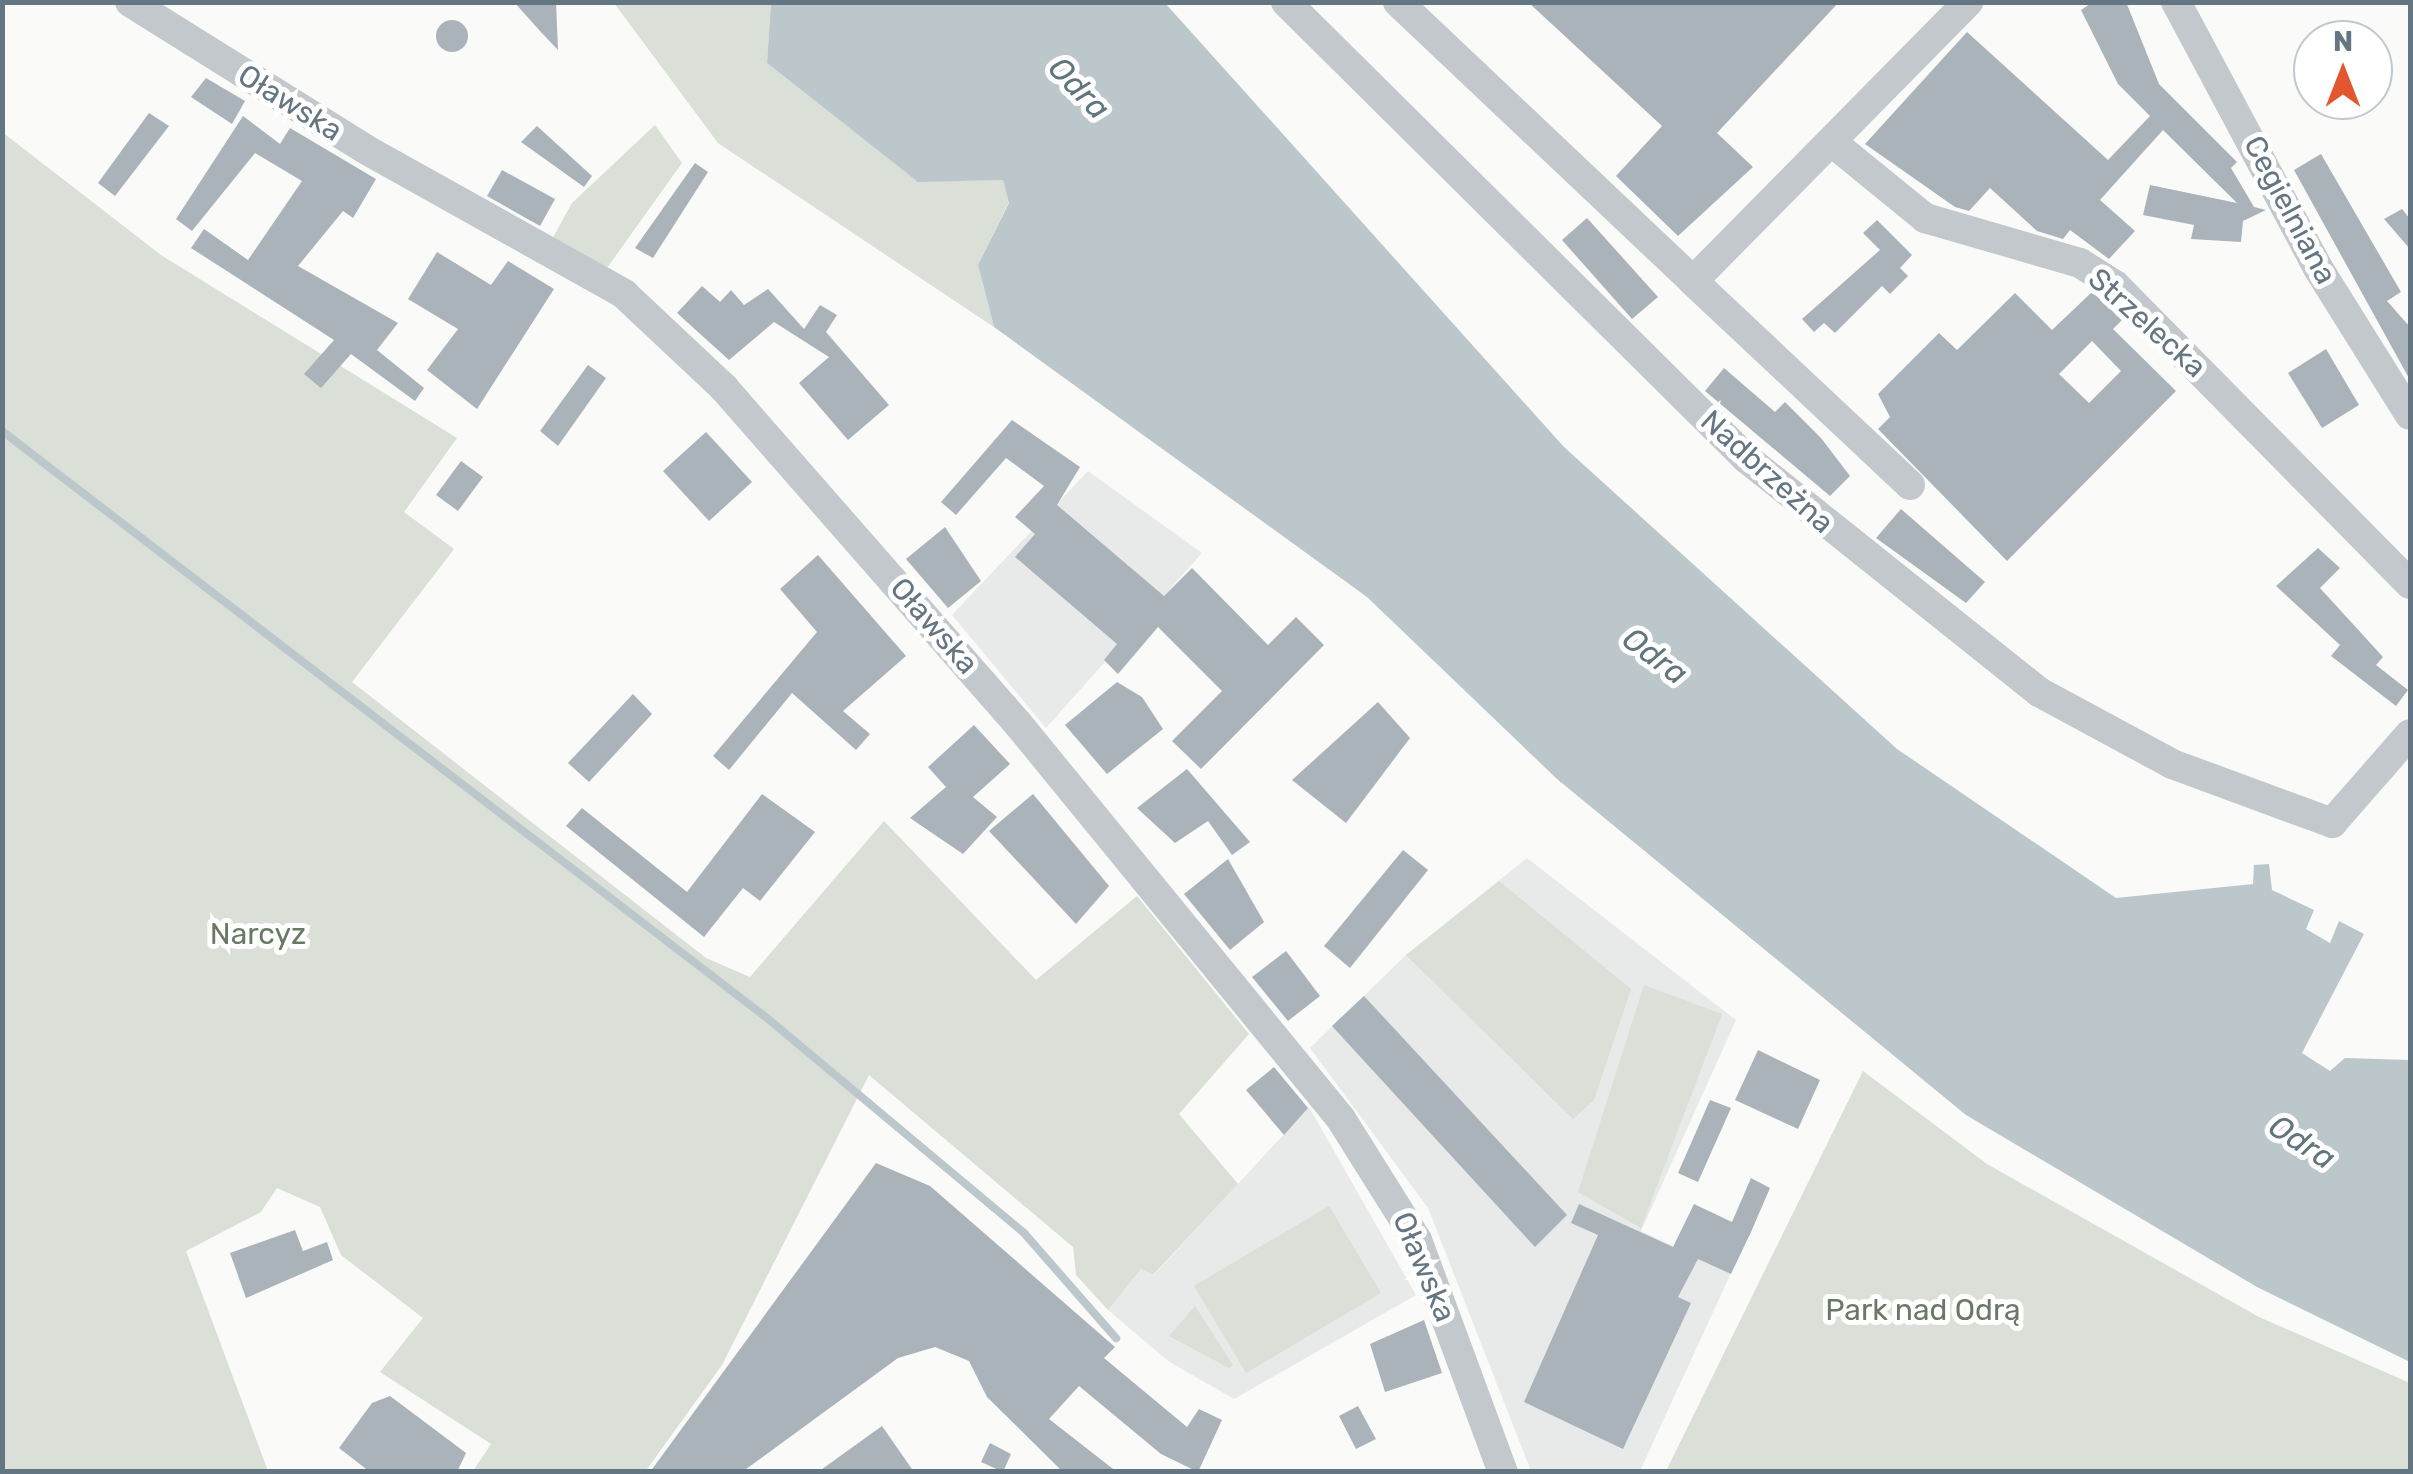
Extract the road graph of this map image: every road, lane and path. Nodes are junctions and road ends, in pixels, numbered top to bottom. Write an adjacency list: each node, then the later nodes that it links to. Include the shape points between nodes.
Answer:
1 (130, 2): 12 (street, Oławska, via 364,149 624,294 724,388 1020,725 1341,1119 1417,1240)
2 (1286, 2): 11 (street, Nadbrzeżna, via 1746,458 2038,692 2125,742 2332,823)
3 (1398, 2): 7 (street)
4 (1968, 2): 6 (street)
5 (2176, 2): 8 (street, Cegielniana, via 2318,268)
6 (1833, 143): 7 (street); 10 (street, Strzelecka, via 1925,218 2080,262 2115,285)
7 (1693, 281): 9 (street)
8 (2410, 415)
9 (1910, 485)
10 (2410, 584)
11 (2410, 734)
12 (1503, 1472)

